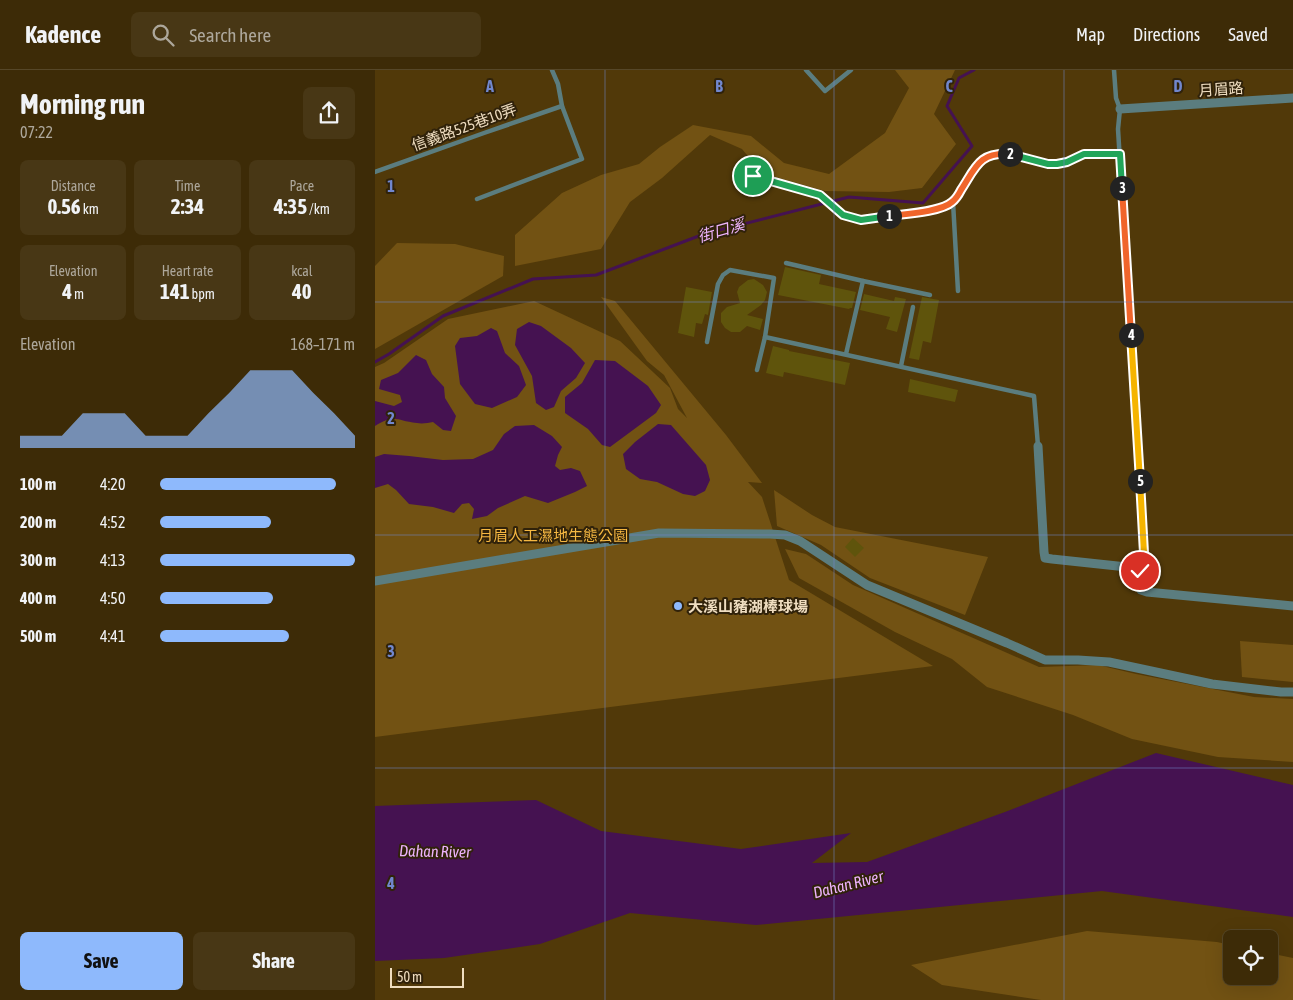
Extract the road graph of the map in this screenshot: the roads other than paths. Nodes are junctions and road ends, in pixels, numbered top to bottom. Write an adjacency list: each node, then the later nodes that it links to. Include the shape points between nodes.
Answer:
1 (552, 70): 6 (lane)
2 (806, 70): 3 (lane, via 825,91)
3 (851, 70)
4 (1114, 70): 7 (lane)
5 (1293, 98): 7 (street, 月眉路)
6 (562, 106): 9 (lane, 信義路525巷10弄); 11 (lane, via 582,159)
7 (1120, 109): 8 (lane, via 1117,129)
8 (1120, 154): 12 (lane, via 1084,154 1057,164 1014,155 990,155 978,163); 24 (lane, via 1144,553)
9 (375, 172)
10 (753, 176): 12 (lane, via 820,195 843,215 861,220 932,210)
11 (477, 200)
12 (953, 202): 15 (lane)
13 (786, 263): 14 (lane)
14 (863, 281): 16 (lane); 20 (lane)
15 (959, 291)
16 (930, 295)
17 (913, 306): 21 (lane)
18 (765, 337): 19 (lane, via 774,278 729,270 719,284); 20 (lane); 22 (lane)
19 (707, 342)
20 (846, 354): 21 (lane)
21 (901, 366): 23 (lane, via 1034,396)
22 (757, 370)
23 (1038, 446): 24 (street, via 1045,558)
24 (1140, 571): 26 (street, via 1141,590 1147,592)
25 (375, 581): 27 (street, via 659,533 785,535 867,585 1045,660 1109,662 1213,684)
26 (1293, 606)
27 (1293, 692)

